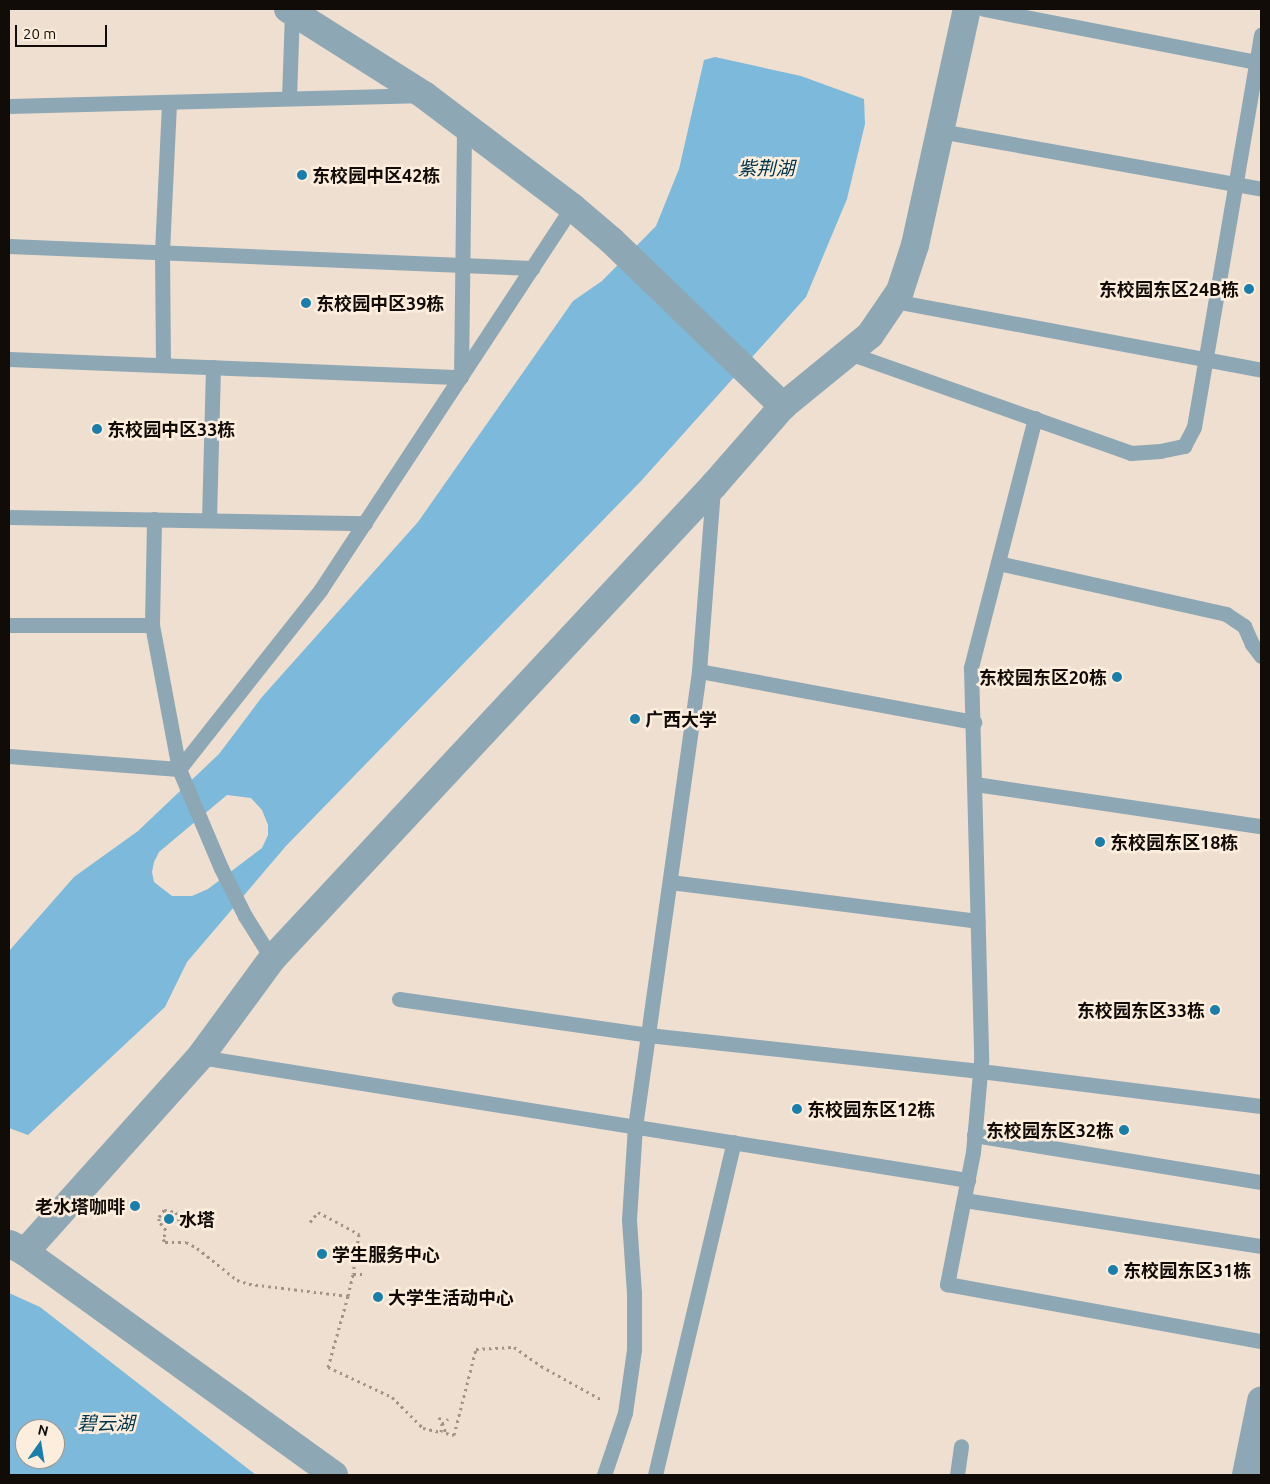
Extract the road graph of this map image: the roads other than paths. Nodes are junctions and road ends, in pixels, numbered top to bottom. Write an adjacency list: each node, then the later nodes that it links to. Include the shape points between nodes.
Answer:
1 (968, 9): 11 (street)
2 (984, 9): 5 (lane)
3 (290, 10): 6 (street); 7 (lane)
4 (1261, 35): 5 (lane)
5 (1259, 63): 12 (lane)
6 (424, 95): 7 (lane); 10 (street)
7 (289, 98): 8 (lane)
8 (169, 102): 9 (lane); 16 (lane)
9 (9, 106)
10 (464, 125): 14 (street); 17 (lane)
11 (940, 131): 12 (lane); 19 (street, via 915,245)
12 (1235, 186): 13 (lane); 22 (lane)
13 (1261, 189)
14 (572, 207): 18 (lane); 27 (street, via 612,241)
15 (9, 246): 16 (lane)
16 (162, 252): 17 (lane); 23 (lane)
17 (461, 265): 18 (lane); 26 (lane)
18 (533, 268): 26 (lane)
19 (894, 301): 20 (street, via 870,335); 22 (lane)
20 (849, 353): 27 (street); 28 (lane)
21 (9, 359): 23 (lane)
22 (1205, 360): 25 (lane); 28 (lane, via 1194,427 1184,446 1131,452)
23 (163, 365): 24 (lane)
24 (213, 368): 26 (lane); 32 (lane)
25 (1261, 370)
26 (461, 377): 33 (lane)
27 (783, 406): 29 (street)
28 (1035, 418): 34 (lane)
29 (714, 485): 38 (lane); 46 (street)
30 (9, 516): 31 (lane)
31 (154, 519): 32 (lane); 36 (lane)
32 (209, 520): 33 (lane)
33 (365, 523): 41 (lane, via 321,590)
34 (998, 563): 37 (lane, via 1226,614 1244,626); 39 (lane, via 971,668)
35 (9, 625): 36 (lane)
36 (152, 625): 41 (lane)
37 (1261, 656)
38 (699, 671): 39 (lane); 44 (lane)
39 (974, 722): 42 (lane)
40 (9, 756): 41 (lane)
41 (182, 776): 46 (lane, via 221,868 245,916)
42 (975, 784): 43 (lane); 45 (lane)
43 (1261, 826)
44 (670, 882): 45 (lane); 48 (lane)
45 (978, 921): 50 (lane)
46 (272, 959): 49 (street)
47 (399, 1000): 48 (lane)
48 (648, 1035): 50 (lane); 52 (lane)
49 (200, 1057): 52 (lane); 59 (street)
50 (980, 1071): 51 (lane); 53 (lane)
51 (1261, 1106)
52 (636, 1127): 54 (lane); 64 (lane, via 629,1219 634,1350 625,1413)
53 (974, 1136): 55 (lane); 56 (lane)
54 (734, 1142): 55 (lane); 65 (lane)
55 (968, 1180): 57 (lane)
56 (1261, 1182)
57 (964, 1200): 58 (lane); 60 (lane, via 947,1284)
58 (1261, 1246)
59 (17, 1248): 63 (street)
60 (1261, 1341)
61 (1261, 1401): 67 (street)
62 (961, 1446): 66 (lane)
63 (334, 1475)
64 (604, 1475)
65 (655, 1475)
66 (957, 1475)
67 (1246, 1475)

